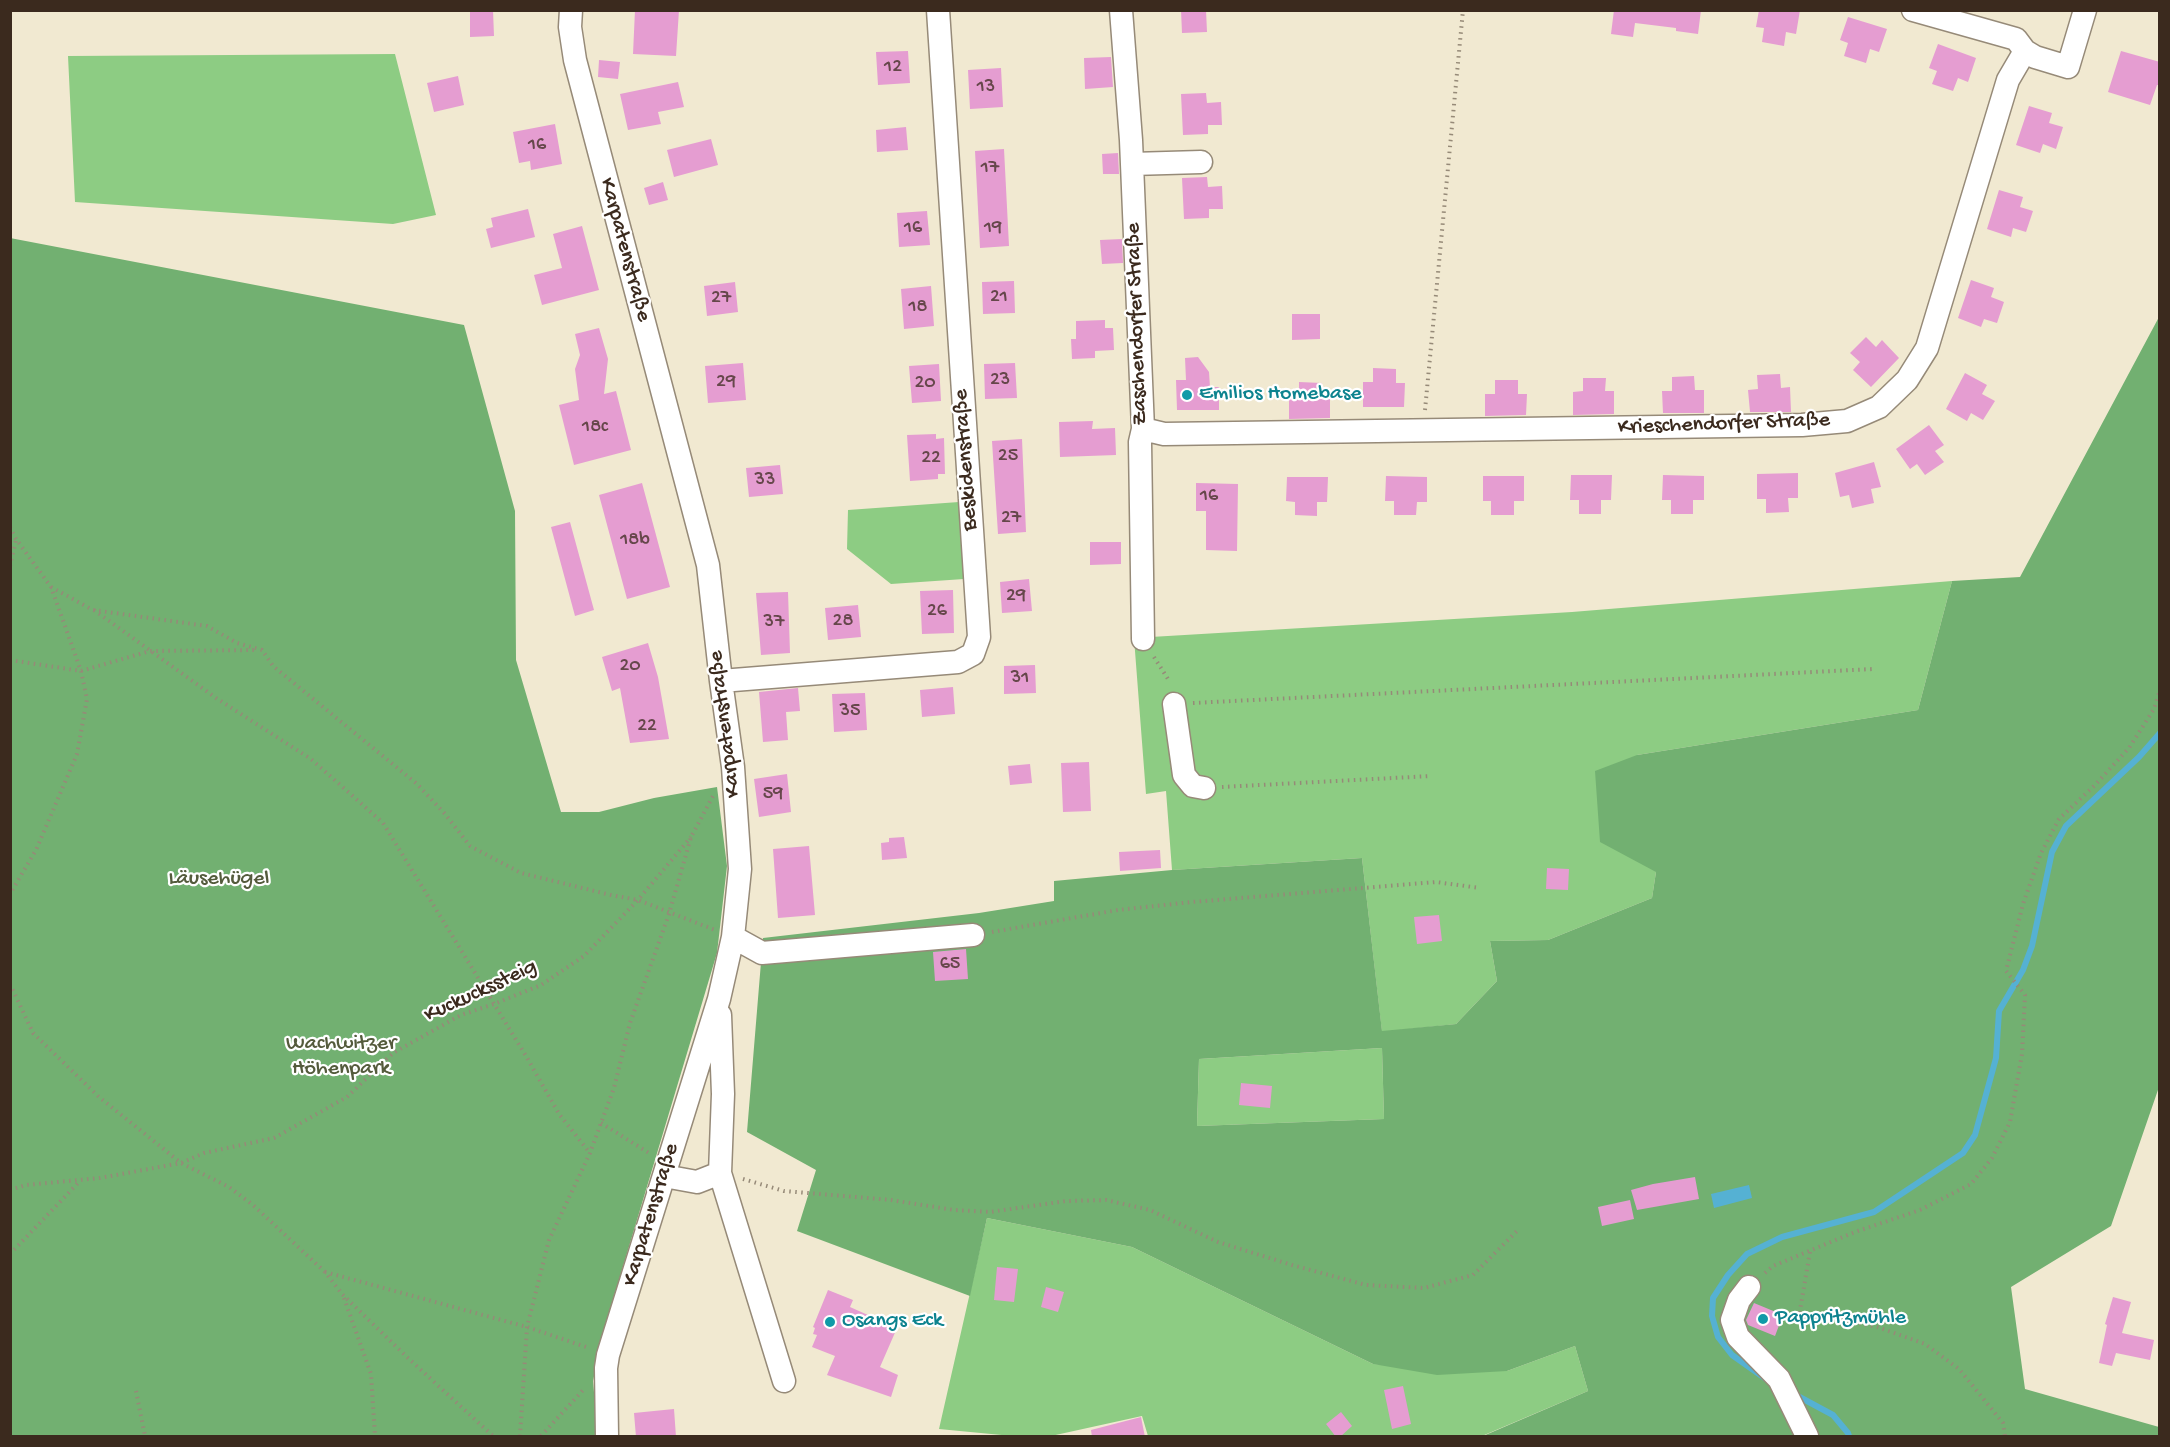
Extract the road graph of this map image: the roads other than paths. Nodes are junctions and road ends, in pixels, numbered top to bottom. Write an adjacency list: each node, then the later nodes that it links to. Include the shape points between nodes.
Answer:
1 (571, 10): 11 (street, Karpatenstraße, via 575,60 708,565)
2 (938, 10): 11 (street, Beskidenstraße, via 979,637 973,654 958,662)
3 (1120, 10): 8 (street, Zaschendorfer Straße)
4 (1913, 10): 6 (street, via 2016,39)
5 (2085, 10): 6 (street, via 2068,67)
6 (2025, 51): 9 (street, Krieschendorfer Straße, via 2008,80 1927,348 1907,380 1879,407 1846,421 1802,426 1164,434)
7 (1201, 162): 8 (street)
8 (1132, 164): 9 (street, Zaschendorfer Straße)
9 (1143, 429): 10 (street, Zaschendorfer Straße)
10 (1143, 639)
11 (721, 681): 15 (street, Karpatenstraße, via 734,777 740,869)
12 (1174, 704): 13 (street, via 1184,776 1193,786)
13 (1204, 788)
14 (974, 935): 15 (street, via 762,953)
15 (732, 937): 16 (street, Karpatenstraße)
16 (719, 999): 17 (street, Karpatenstraße); 18 (street, via 723,1094)
17 (666, 1170): 18 (street, via 697,1182); 21 (street, Karpatenstraße, via 607,1361)
18 (720, 1173): 20 (street)
19 (1749, 1287): 22 (street, via 1732,1320 1738,1338 1779,1379)
20 (784, 1381)
21 (607, 1437)
22 (1807, 1437)

